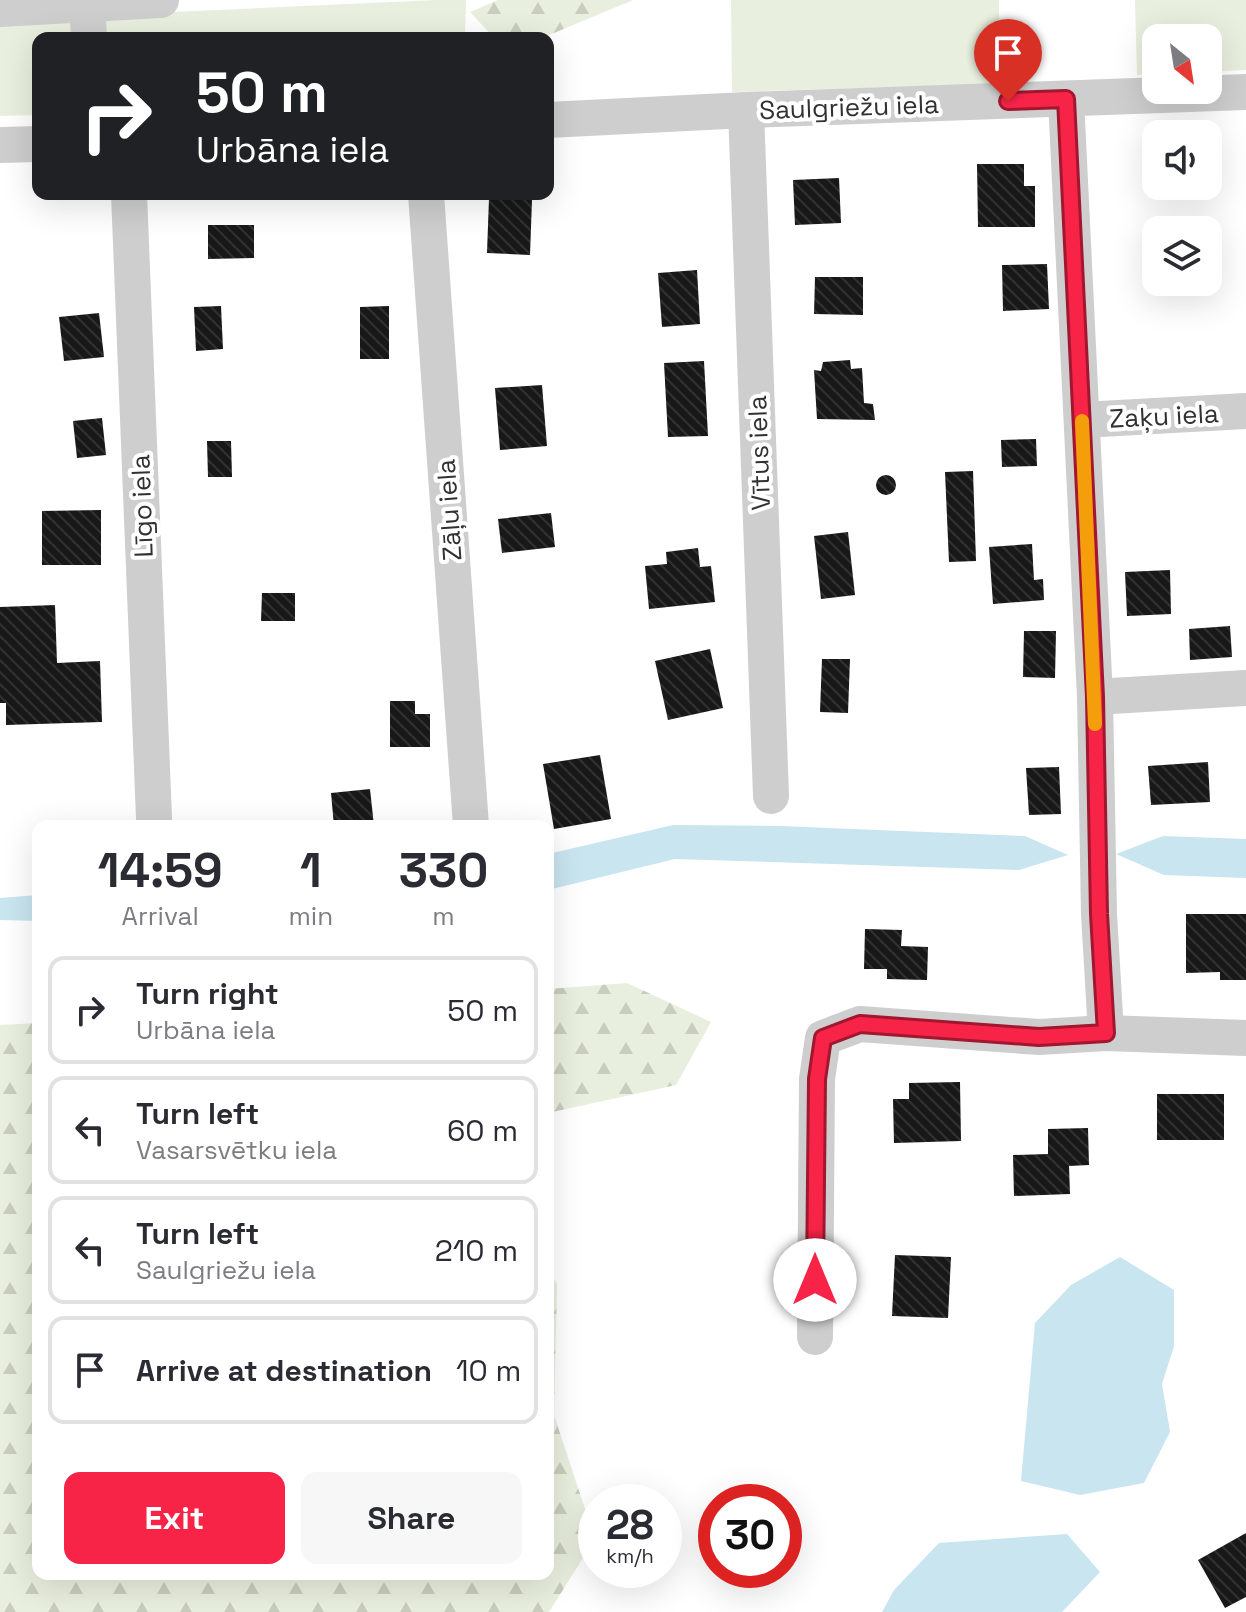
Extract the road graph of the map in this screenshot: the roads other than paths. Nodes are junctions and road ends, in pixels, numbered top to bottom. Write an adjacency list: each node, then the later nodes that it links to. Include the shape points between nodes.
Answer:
1 (161, 0): 3 (street)
2 (0, 9): 3 (street)
3 (88, 14)
4 (1246, 92): 5 (street, Saulgriežu iela)
5 (1066, 99): 6 (street, Saulgriežu iela); 13 (street)
6 (746, 110): 7 (street, Saulgriežu iela); 16 (street, Vītus iela)
7 (554, 120)
8 (32, 144): 9 (street)
9 (0, 145)
10 (129, 200): 17 (street, Līgo iela)
11 (426, 200): 18 (street, Zāļu iela)
12 (1246, 411): 13 (street, Zaķu iela)
13 (1082, 420): 15 (street)
14 (1246, 688): 15 (street)
15 (1095, 697): 19 (street)
16 (771, 796)
17 (154, 818)
18 (471, 820)
19 (1106, 1033): 20 (street); 21 (street, via 1039,1037 860,1024 823,1038 817,1079)
20 (1246, 1038)
21 (815, 1337)

